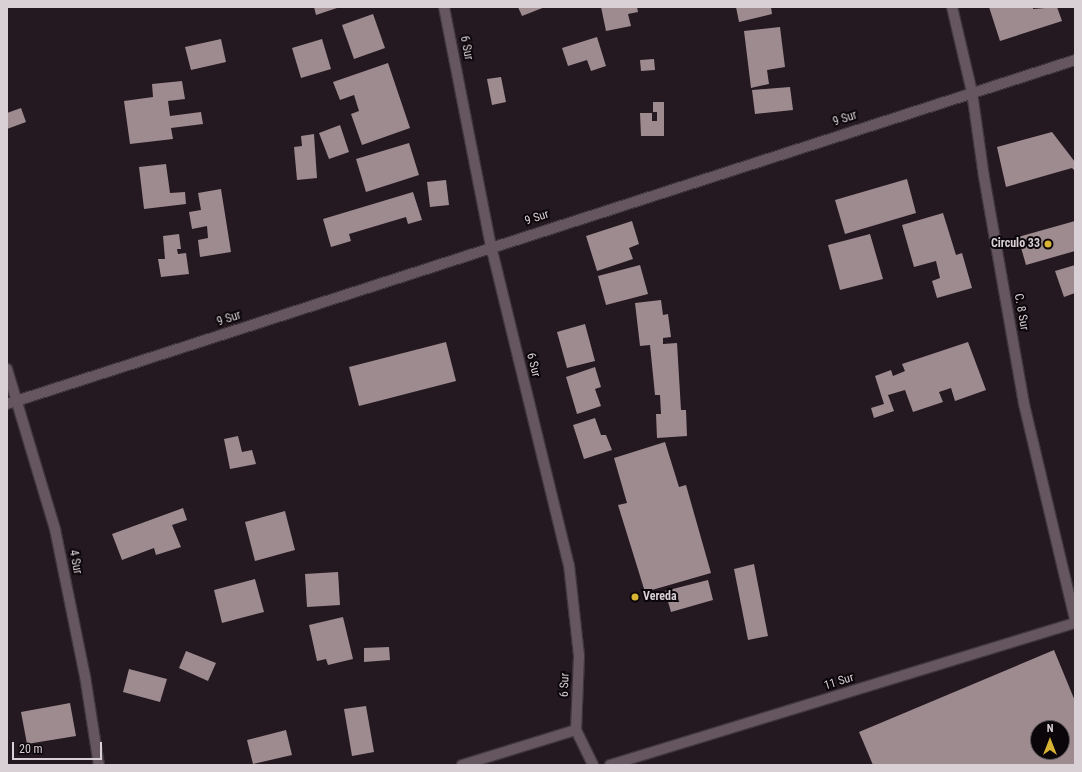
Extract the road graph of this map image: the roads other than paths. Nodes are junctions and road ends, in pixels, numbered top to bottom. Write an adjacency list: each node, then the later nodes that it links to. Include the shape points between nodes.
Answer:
1 (444, 7): 5 (street, 6 Sur)
2 (952, 7): 4 (street, C. 8 Sur)
3 (1075, 60): 4 (street, 9 Sur)
4 (972, 92): 5 (street, 9 Sur); 8 (street, C. 8 Sur, via 984,177 1024,404)
5 (491, 246): 7 (street, 9 Sur); 9 (street, 6 Sur, via 569,565 579,656)
6 (7, 369): 7 (street, 4 Sur)
7 (11, 403): 10 (street, 4 Sur, via 55,528 85,676)
8 (1075, 622): 13 (street, 11 Sur)
9 (576, 730): 11 (street); 12 (street)
10 (99, 765)
11 (462, 765)
12 (593, 765)
13 (610, 765)

